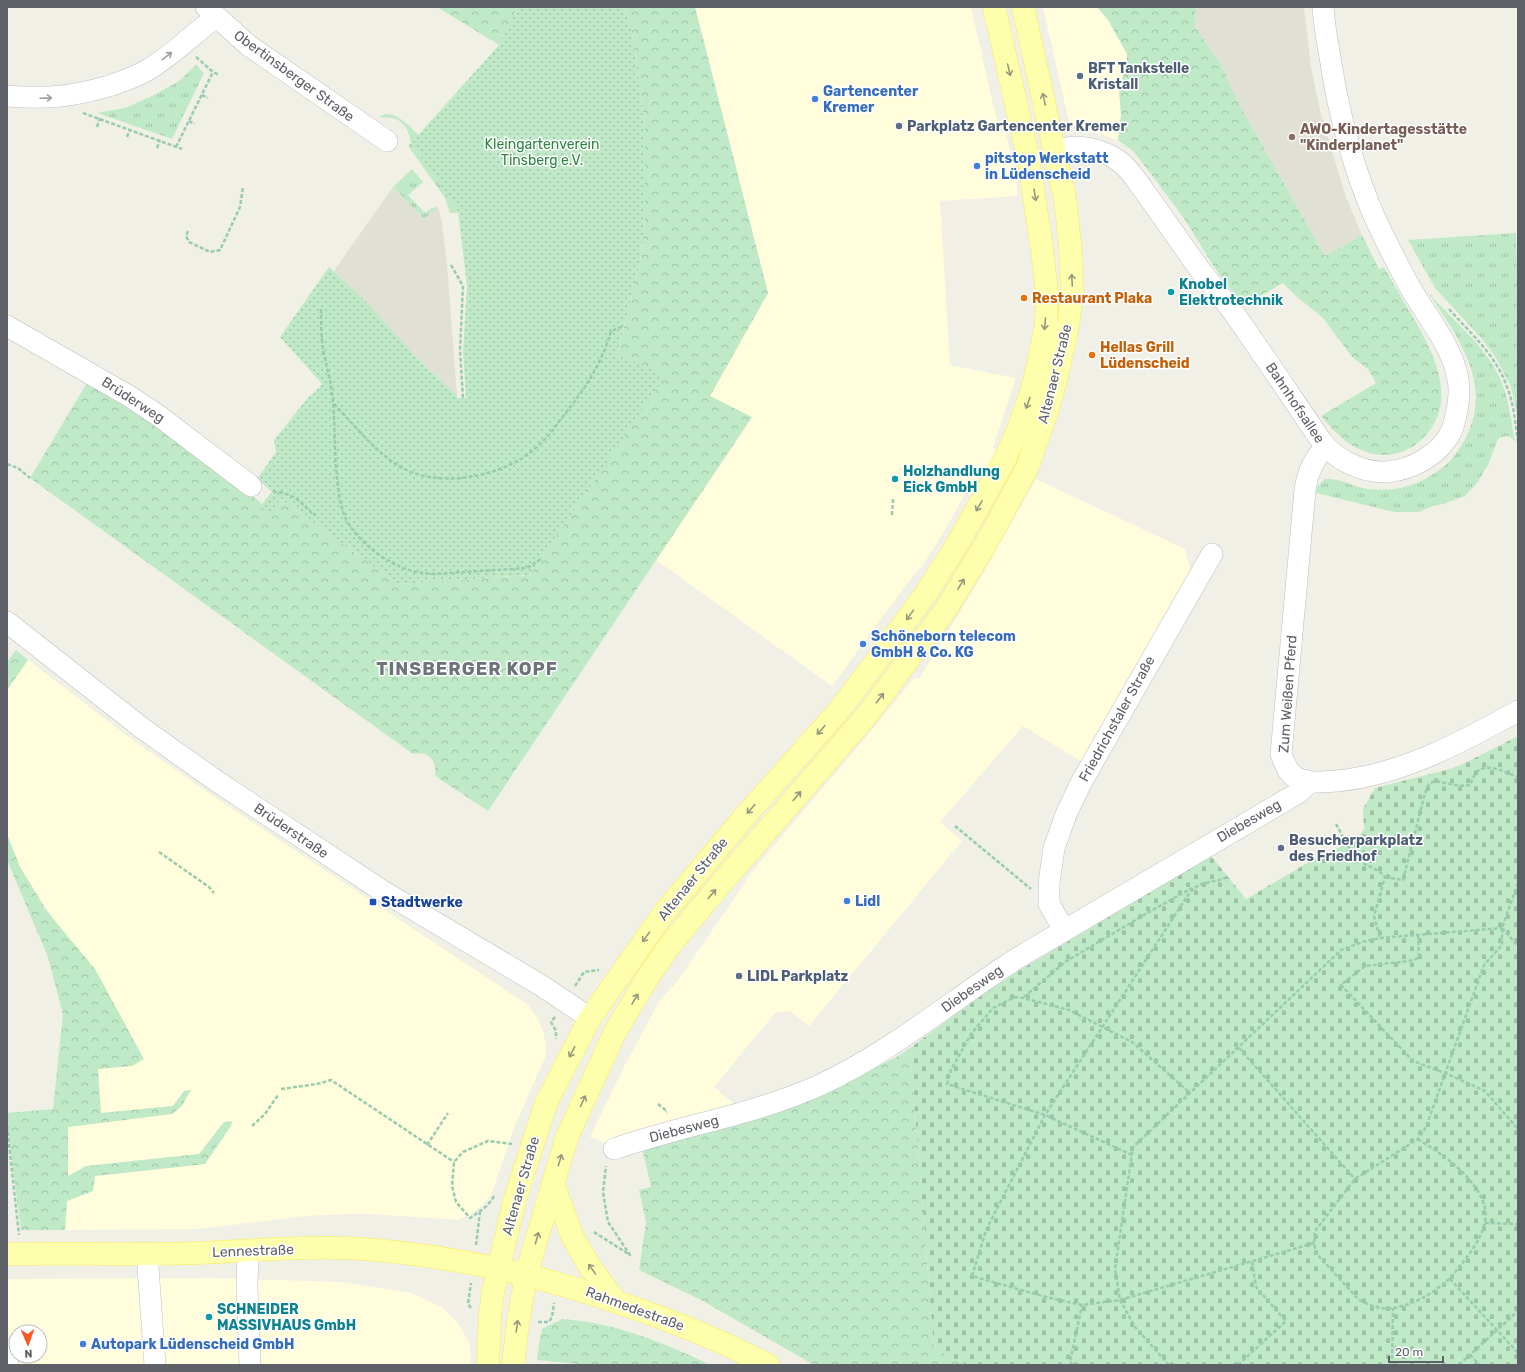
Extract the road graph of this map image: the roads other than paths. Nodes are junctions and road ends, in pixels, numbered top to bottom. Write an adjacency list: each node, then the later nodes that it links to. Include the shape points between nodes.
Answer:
1 (994, 7): 8 (main road, Altenaer Straße, one-way to 8)
2 (1023, 7): 7 (main road, Altenaer Straße, one-way to 2)
3 (1323, 7): 10 (street, Bahnhofsallee, via 1336,100 1353,160 1373,214 1411,289 1439,334 1455,367 1459,382 1456,417 1452,430 1446,441 1426,459 1406,468 1379,472 1352,465)
4 (211, 12): 5 (street, one-way to 4, via 71,96 133,77 164,59); 6 (street, Obertinsberger Straße, via 248,45)
5 (7, 96)
6 (387, 141)
7 (1054, 151): 8 (main road); 10 (street, Bahnhofsallee, via 1075,147 1092,150 1113,156 1123,165 1235,314); 14 (main road, Altenaer Straße, one-way to 7, via 1027,468 1057,376 1069,319 1072,289 1070,243 1065,199)
8 (1028, 157): 12 (main road, Altenaer Straße, one-way to 12, via 1043,255 1047,293 1046,326 1032,390 1019,427 1006,457)
9 (7, 326): 11 (street, Brüderweg, via 129,396)
10 (1325, 447): 23 (street, Zum Weißen Pferd, via 1313,462 1307,478 1281,754 1290,773)
11 (252, 486)
12 (956, 548): 14 (main road); 15 (main road, Altenaer Straße)
13 (1212, 554): 24 (street, Friedrichstaler Straße, via 1086,774 1067,812 1054,848 1048,894 1049,904)
14 (977, 559): 16 (main road, Altenaer Straße, one-way to 14)
15 (925, 596): 16 (main road); 19 (main road, Altenaer Straße, one-way to 19)
16 (946, 609): 20 (main road, Altenaer Straße, one-way to 16)
17 (7, 622): 25 (street, Brüderstraße, via 142,728 215,780 381,890 542,986)
18 (1518, 711): 23 (street, Zum Weißen Pferd, via 1476,735 1393,770 1358,779)
19 (836, 714): 20 (main road); 21 (main road, Altenaer Straße, one-way to 21)
20 (855, 729): 22 (main road, Altenaer Straße)
21 (805, 749): 22 (main road); 25 (main road, Altenaer Straße, one-way to 25, via 664,913)
22 (825, 764): 26 (main road, Altenaer Straße, one-way to 22, via 667,949)
23 (1310, 782): 24 (street, Diebesweg, via 1298,793)
24 (1064, 930): 27 (street, Diebesweg, via 974,986 906,1036 854,1068 820,1085 774,1103)
25 (590, 1018): 26 (main road); 32 (main road, Altenaer Straße, one-way to 32, via 546,1104 515,1199)
26 (615, 1032): 28 (main road, Altenaer Straße, one-way to 26, via 567,1137)
27 (614, 1149)
28 (553, 1183): 33 (main road, Altenaer Straße, one-way to 28); 34 (main road, one-way to 28, via 590,1267 572,1236)
29 (248, 1251): 31 (main road, Lennestraße); 32 (main road, Lennestraße, via 362,1249); 38 (street)
30 (14, 1253): 31 (main road, Lennestraße)
31 (147, 1253): 37 (street)
32 (497, 1268): 33 (main road, Rahmedestraße); 39 (main road, Altenaer Straße, via 490,1315)
33 (526, 1275): 34 (main road, Rahmedestraße); 40 (main road, Altenaer Straße, one-way to 33)
34 (615, 1301): 41 (main road, Rahmedestraße, via 688,1328)
35 (7, 1350): 36 (street)
36 (8, 1365)
37 (155, 1365)
38 (250, 1365)
39 (488, 1365)
40 (513, 1365)
41 (768, 1365)

